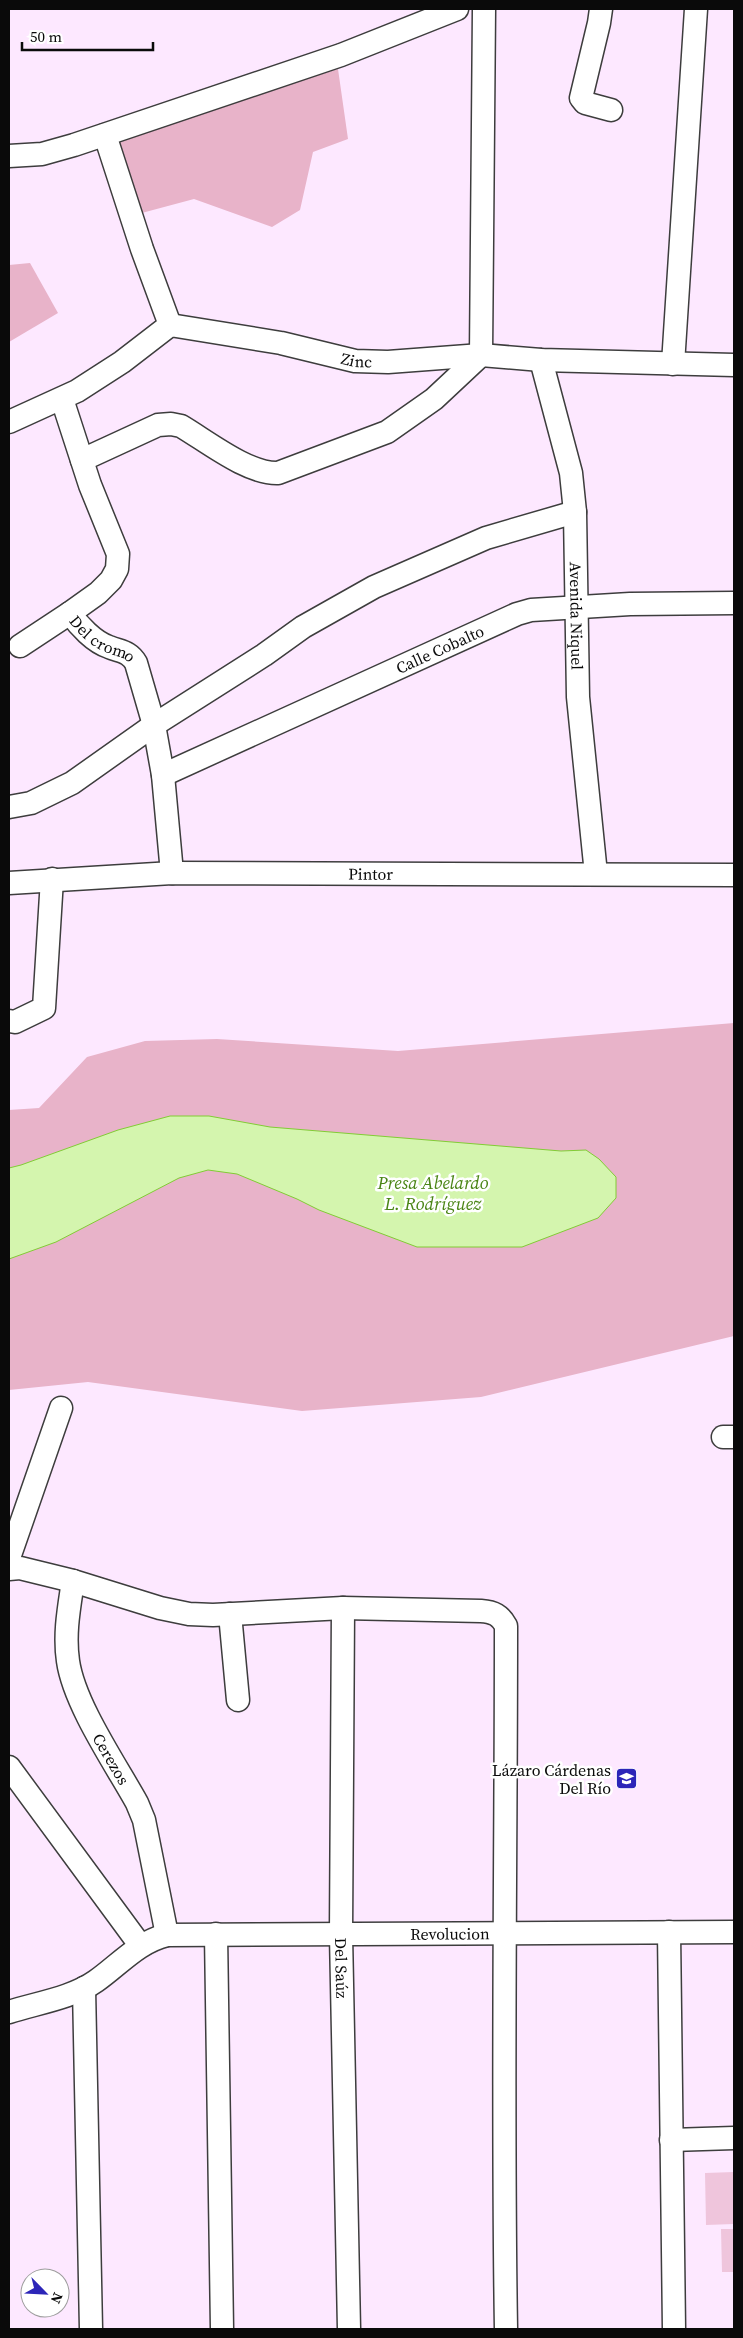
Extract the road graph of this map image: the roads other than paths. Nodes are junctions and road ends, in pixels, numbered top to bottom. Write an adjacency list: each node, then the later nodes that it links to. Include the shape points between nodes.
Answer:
1 (457, 9): 6 (street, via 341,55)
2 (484, 9): 9 (street)
3 (601, 9): 5 (street, via 581,98 585,103)
4 (696, 9): 11 (street)
5 (611, 110)
6 (105, 134): 7 (street, via 42,154); 8 (street)
7 (9, 156)
8 (170, 325): 9 (street, Zinc, via 281,344 355,361 388,362); 13 (street, via 122,362)
9 (481, 355): 10 (street, Zinc); 15 (street, via 434,399 387,432 278,473 265,474 248,467 181,426 171,424 158,426)
10 (541, 360): 11 (street, Zinc); 16 (street, Avenida Niquel, via 571,472)
11 (672, 364): 12 (street, Zinc)
12 (734, 366)
13 (62, 399): 14 (street); 15 (street, Del cromo)
14 (9, 422)
15 (82, 460): 19 (street, Del cromo, via 118,554 117,569 98,593)
16 (575, 512): 18 (street, Avenida Niquel); 21 (street, via 486,538 374,587 303,627)
17 (734, 603): 18 (street, Calle Cobalto)
18 (575, 606): 22 (street, Calle Cobalto, via 516,614); 25 (street, Avenida Niquel, via 578,697)
19 (70, 614): 20 (street); 21 (street, Del cromo, via 97,640 132,655)
20 (20, 646)
21 (154, 725): 22 (street, Del cromo); 23 (street, via 72,783 31,803)
22 (163, 775): 24 (street, Del cromo)
23 (9, 807)
24 (172, 873): 25 (street, Pintor); 27 (street, Pintor)
25 (596, 874): 26 (street, Pintor)
26 (734, 875)
27 (52, 880): 28 (street, Pintor); 29 (street, via 44,1008 15,1022)
28 (9, 883)
29 (9, 1021)
30 (60, 1408): 31 (street)
31 (9, 1558)
32 (9, 1569): 33 (street, via 20,1568)
33 (73, 1581): 35 (street, via 160,1608 190,1614); 41 (street, Cerezos, via 66,1634 71,1676 81,1702 144,1820)
34 (343, 1608): 35 (street); 42 (street, Del Saúz); 43 (street, via 493,1612 506,1626)
35 (230, 1614): 36 (street)
36 (238, 1700)
37 (9, 1767): 44 (street)
38 (669, 1932): 39 (street, Revolucion); 43 (street, Revolucion); 48 (street)
39 (734, 1932)
40 (216, 1934): 41 (street, Revolucion); 42 (street, Revolucion); 50 (street)
41 (167, 1935): 44 (street, Revolucion)
42 (341, 1935): 43 (street, Revolucion); 51 (street, Del Saúz)
43 (506, 1935): 52 (street)
44 (140, 1945): 45 (street, Revolucion)
45 (84, 1988): 46 (street, Revolucion); 49 (street)
46 (9, 2012)
47 (734, 2138): 48 (street)
48 (671, 2140): 53 (street)
49 (90, 2329)
50 (222, 2329)
51 (349, 2329)
52 (506, 2329)
53 (674, 2329)

